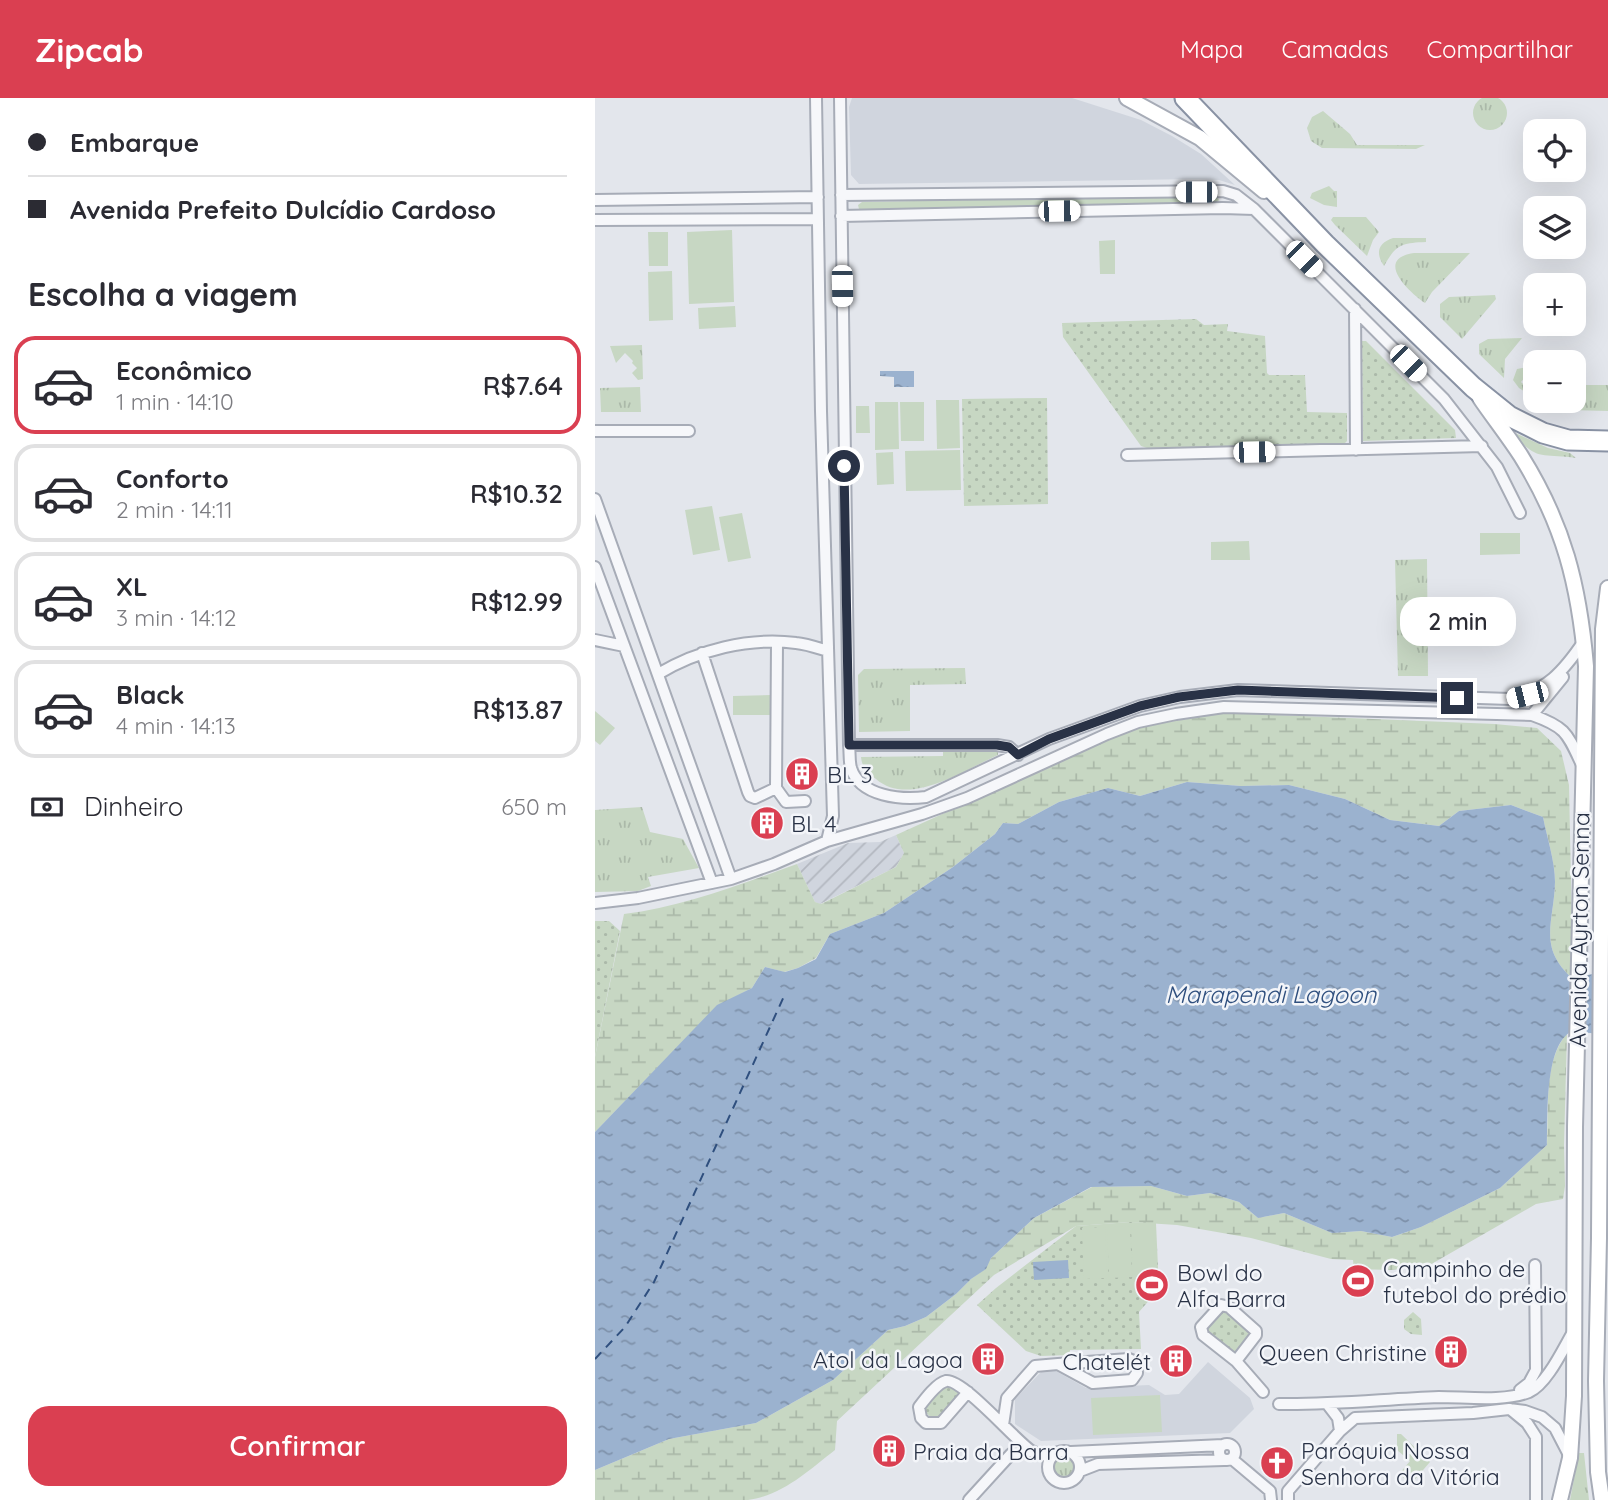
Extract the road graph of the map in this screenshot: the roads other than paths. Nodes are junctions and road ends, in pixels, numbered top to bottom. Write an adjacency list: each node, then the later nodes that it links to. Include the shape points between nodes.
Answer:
1 (815, 98): 5 (street)
2 (840, 98): 6 (street)
3 (1127, 98): 11 (main road, via 1200,138 1261,189)
4 (1185, 98): 11 (highway, Avenida Ayrton Senna)
5 (818, 143): 6 (street); 9 (street)
6 (840, 143): 8 (street)
7 (1223, 191): 8 (street); 12 (street); 13 (street)
8 (841, 195): 14 (street)
9 (818, 197): 10 (street); 15 (street)
10 (595, 200)
11 (1284, 201): 18 (highway, Avenida Ayrton Senna)
12 (1223, 208): 13 (street); 14 (street)
13 (1254, 209): 17 (street)
14 (841, 216): 40 (street)
15 (818, 219): 16 (street); 33 (street, via 817,411)
16 (595, 220)
17 (1355, 309): 22 (street, via 1444,399); 23 (street)
18 (1473, 387): 21 (highway, Avenida Ayrton Senna, via 1509,415 1543,433 1569,440); 30 (main road, Avenida Ayrton Senna, via 1520,454 1554,516 1579,598)
19 (595, 430): 20 (street)
20 (689, 431)
21 (1608, 441)
22 (1482, 446): 23 (street); 26 (street)
23 (1356, 450): 24 (street)
24 (1127, 455)
25 (595, 499): 37 (street)
26 (1520, 513)
27 (595, 567): 32 (street)
28 (1608, 587): 38 (main road, Avenida Ayrton Senna)
29 (595, 640): 32 (street)
30 (1584, 642): 36 (street); 42 (main road, Avenida Ayrton Senna)
31 (777, 643): 33 (street); 34 (street, via 743,644); 43 (street)
32 (624, 646): 47 (street)
33 (828, 651): 45 (street, via 832,816)
34 (702, 653): 37 (street); 43 (street, via 750,796)
35 (670, 659): 37 (street)
36 (1569, 664): 39 (street); 41 (street, via 1537,691 1510,699 1238,690 1179,697 1140,706)
37 (656, 669): 46 (street)
38 (1605, 671): 49 (main road, Avenida Ayrton Senna)
39 (1532, 715): 42 (street, via 1563,730); 45 (street, via 1224,707 1176,714 1107,734 967,798)
40 (849, 745): 41 (street, via 997,745); 41 (street, via 858,779 867,787 907,800)
41 (1018, 755)
42 (1582, 765): 52 (main road, Avenida Ayrton Senna)
43 (776, 789): 44 (street, via 786,802)
44 (805, 801)
45 (827, 841): 46 (street)
46 (731, 879): 47 (street)
47 (712, 883): 48 (street)
48 (595, 903)
49 (1599, 1238): 50 (street); 56 (main road, Avenida Ayrton Senna)
50 (1608, 1255)
51 (1535, 1265): 55 (street)
52 (1574, 1331): 57 (street); 79 (main road, Avenida Ayrton Senna)
53 (1236, 1361): 53 (street, via 1201,1332 1221,1305 1256,1331); 59 (street)
54 (1058, 1363): 54 (street, via 1093,1383 1132,1380 1137,1373 1136,1362 1129,1359); 61 (street, via 1035,1366)
55 (1537, 1363): 57 (street); 60 (street, via 1529,1383)
56 (1602, 1365): 87 (main road, Avenida Ayrton Senna, via 1598,1472)
57 (1552, 1369): 60 (street, via 1530,1391)
58 (968, 1392): 58 (street, via 941,1423 926,1423 921,1418 919,1407 941,1383 957,1382); 66 (street)
59 (1263, 1392)
60 (1504, 1396): 62 (street)
61 (1007, 1398): 66 (street); 70 (street)
62 (1426, 1398): 63 (street); 68 (street)
63 (1354, 1402): 65 (street); 69 (street)
64 (1279, 1404): 65 (street)
65 (1328, 1405): 72 (street, via 1338,1418)
66 (984, 1407): 70 (street)
67 (1509, 1409): 68 (street); 71 (street, via 1542,1417); 74 (street)
68 (1426, 1415): 69 (street)
69 (1355, 1418): 72 (street)
70 (1003, 1425): 73 (street)
71 (1555, 1428): 74 (street); 79 (street)
72 (1340, 1432): 82 (street)
73 (1012, 1433): 75 (street); 77 (street)
74 (1537, 1437): 85 (street)
75 (1031, 1451): 77 (street); 78 (street)
76 (1071, 1452): 78 (street, via 1060,1451); 80 (street, via 1223,1446 1219,1452); 81 (street, via 1079,1460)
77 (1011, 1454): 84 (street)
78 (1051, 1457): 81 (street, via 1047,1468 1056,1481 1068,1483)
79 (1570, 1458): 86 (main road, Avenida Ayrton Senna)
80 (1228, 1459): 81 (street, via 1098,1464); 83 (street)
81 (1080, 1471)
82 (1288, 1495): 83 (street)
83 (1270, 1496)
84 (969, 1500)
85 (1536, 1500)
86 (1560, 1500)
87 (1602, 1500)

